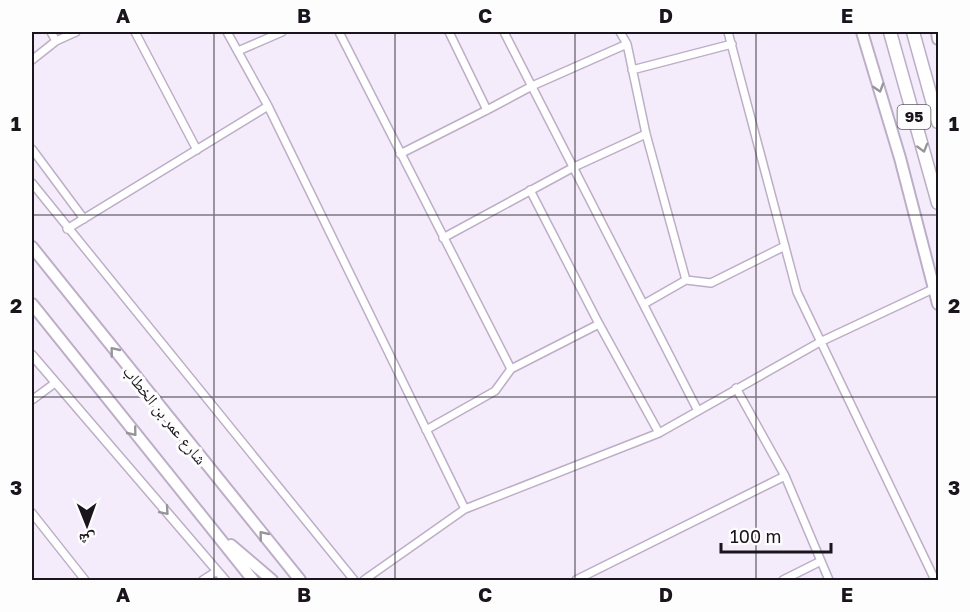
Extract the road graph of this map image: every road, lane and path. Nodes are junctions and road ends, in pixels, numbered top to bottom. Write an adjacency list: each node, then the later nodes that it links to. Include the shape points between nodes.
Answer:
1 (51, 32): 16 (street)
2 (76, 32): 16 (street)
3 (135, 32): 28 (street)
4 (227, 32): 19 (street)
5 (282, 32): 19 (street)
6 (339, 32): 29 (street)
7 (448, 32): 24 (street)
8 (504, 32): 22 (street)
9 (620, 32): 17 (street)
10 (729, 32): 18 (street)
11 (862, 32): 40 (main road, one-way to 40, via 900,158)
12 (890, 32): 33 (highway, 95, one-way to 33)
13 (913, 32): 25 (highway, 95)
14 (937, 32): 15 (main road)
15 (939, 39)
16 (56, 41): 20 (street)
17 (627, 44): 21 (street); 22 (street)
18 (732, 44): 21 (street); 37 (street)
19 (238, 51): 23 (street)
20 (32, 60)
21 (632, 70): 26 (street)
22 (532, 86): 24 (street); 30 (street)
23 (268, 106): 28 (street); 52 (street)
24 (487, 110): 29 (street)
25 (939, 122)
26 (646, 134): 30 (street); 39 (street)
27 (32, 150): 34 (street)
28 (197, 150): 34 (street)
29 (400, 154): 36 (street)
30 (573, 167): 32 (street); 42 (street)
31 (32, 183): 35 (street)
32 (530, 190): 36 (street); 44 (street)
33 (939, 203)
34 (84, 219): 35 (street)
35 (67, 229): 66 (street)
36 (443, 238): 47 (street)
37 (785, 246): 39 (street, via 711,283); 45 (street, via 797,292)
38 (32, 248): 65 (main road, شارع عمر بن الخطاب, one-way to 38)
39 (686, 280): 42 (street)
40 (933, 289): 43 (main road); 45 (street)
41 (32, 304): 57 (main road, one-way to 57)
42 (644, 304): 51 (street)
43 (939, 304)
44 (599, 324): 47 (street); 53 (street)
45 (820, 342): 49 (street); 71 (street)
46 (32, 355): 48 (street)
47 (511, 369): 52 (street, via 495,391)
48 (55, 382): 50 (street); 59 (street, one-way to 59)
49 (736, 388): 51 (street); 54 (street)
50 (32, 400)
51 (698, 411): 53 (street)
52 (426, 430): 55 (street)
53 (660, 433): 55 (street)
54 (785, 476): 58 (street); 68 (street)
55 (465, 509): 67 (street)
56 (32, 513): 60 (street)
57 (210, 527): 63 (main road); 64 (main road)
58 (821, 561): 69 (street); 70 (street)
59 (217, 571): 61 (street); 62 (street)
60 (85, 580)
61 (204, 580)
62 (225, 580)
63 (253, 580)
64 (272, 580)
65 (300, 580)
66 (354, 580)
67 (364, 580)
68 (576, 580)
69 (783, 580)
70 (829, 580)
71 (936, 580)

